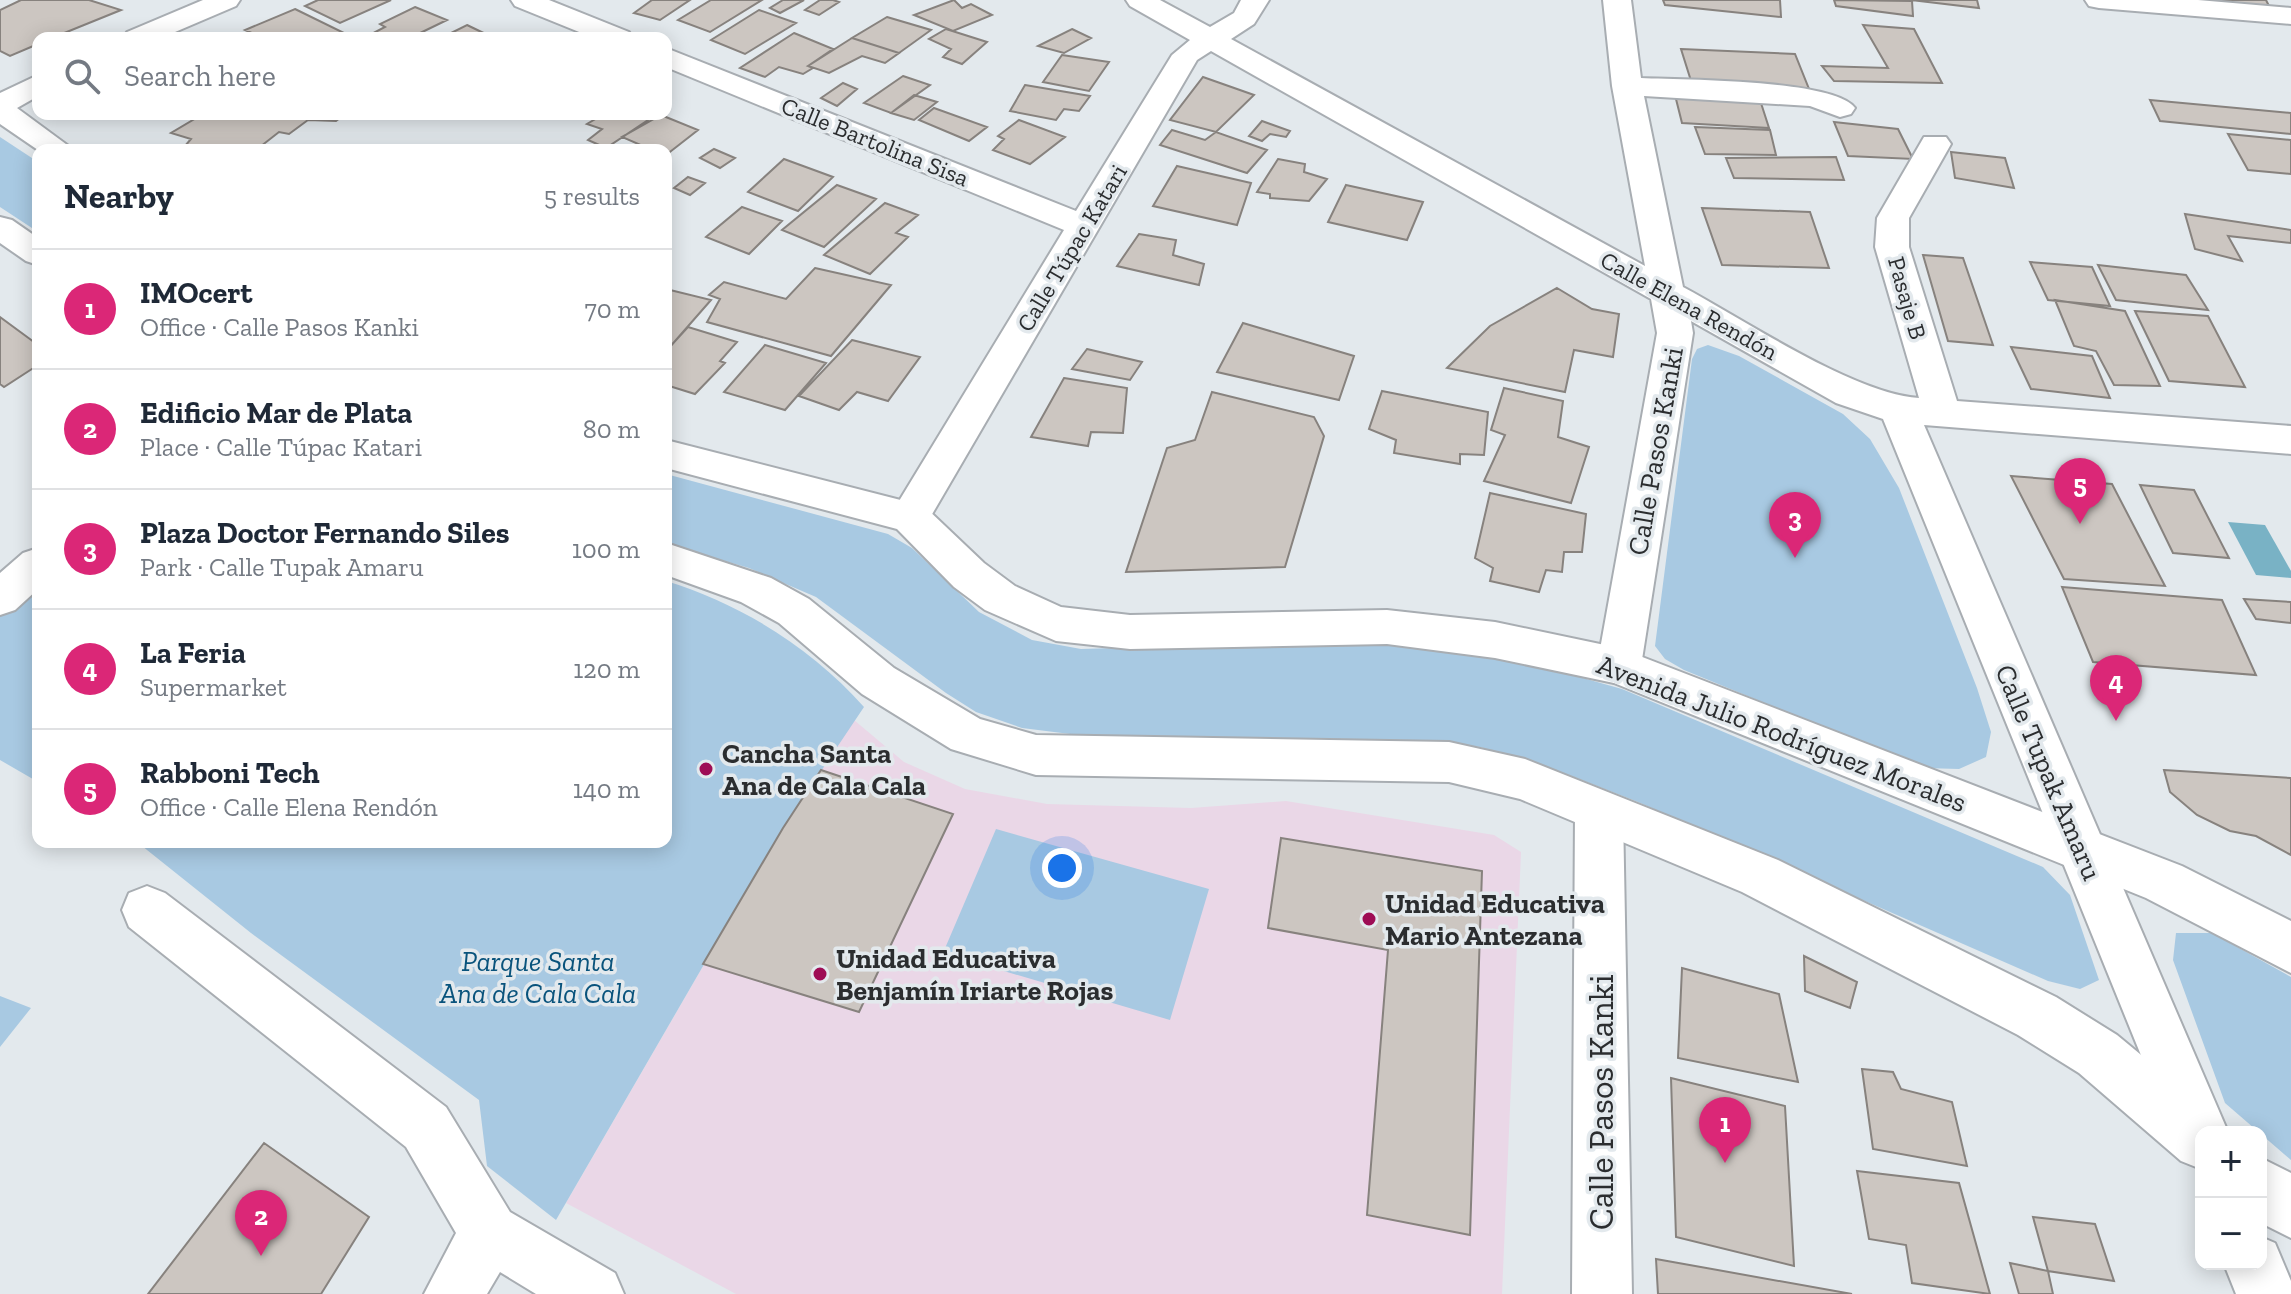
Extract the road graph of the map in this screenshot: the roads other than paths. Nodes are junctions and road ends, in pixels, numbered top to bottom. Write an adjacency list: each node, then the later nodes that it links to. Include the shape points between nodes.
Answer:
1 (226, 0): 8 (street)
2 (525, 0): 9 (street)
3 (1140, 0): 10 (street, Calle Elena Rendón)
4 (1255, 0): 10 (street, Calle Túpac Katari, via 1244,18)
5 (1617, 0): 12 (street, Calle Pasos Kanki)
6 (2099, 0): 7 (street)
7 (2291, 16)
8 (151, 32)
9 (604, 32)
10 (1211, 38): 19 (street, Calle Túpac Katari, via 1186,55); 21 (street, Calle Elena Rendón)
11 (672, 59): 19 (street, Calle Bartolina Sisa)
12 (1627, 86): 15 (street, via 1815,97); 21 (street, Calle Pasos Kanki)
13 (32, 88): 14 (street)
14 (0, 107): 16 (street)
15 (1840, 108)
16 (50, 144)
17 (1935, 144): 23 (street, Pasaje B, via 1893,218 1892,247)
18 (0, 227): 20 (street)
19 (1085, 227): 26 (street, Calle Túpac Katari)
20 (32, 250)
21 (1666, 293): 22 (street, Calle Elena Rendón, via 1849,394); 30 (street, Calle Pasos Kanki, via 1675,333)
22 (1898, 410): 23 (street, Calle Elena Rendón); 32 (street, Calle Tupak Amaru)
23 (1942, 414): 24 (street, Calle Elena Rendón)
24 (2291, 440)
25 (672, 456): 26 (street)
26 (910, 517): 30 (street, Avenida Julio Rodríguez Morales, via 1000,598 1056,624 1130,632 1387,627 1495,640)
27 (672, 561): 31 (street, via 756,590 794,611 878,681 967,735 1036,755 1449,762 1525,780)
28 (32, 569): 29 (street)
29 (0, 598)
30 (1619, 666): 32 (street, Avenida Julio Rodríguez Morales)
31 (1599, 813): 36 (street, via 1760,876 2037,1016 2098,1054); 43 (street, Calle Pasos Kanki)
32 (2080, 847): 34 (street, Avenida Julio Rodríguez Morales, via 2164,882); 35 (street, Calle Tupak Amaru)
33 (147, 910): 39 (street, via 426,1127)
34 (2291, 948)
35 (2198, 1126)
36 (2195, 1136)
37 (2267, 1191): 38 (street)
38 (2291, 1209)
39 (489, 1233): 41 (street); 42 (street)
40 (2256, 1270): 44 (street)
41 (454, 1294)
42 (594, 1294)
43 (1602, 1294)
44 (2266, 1294)

